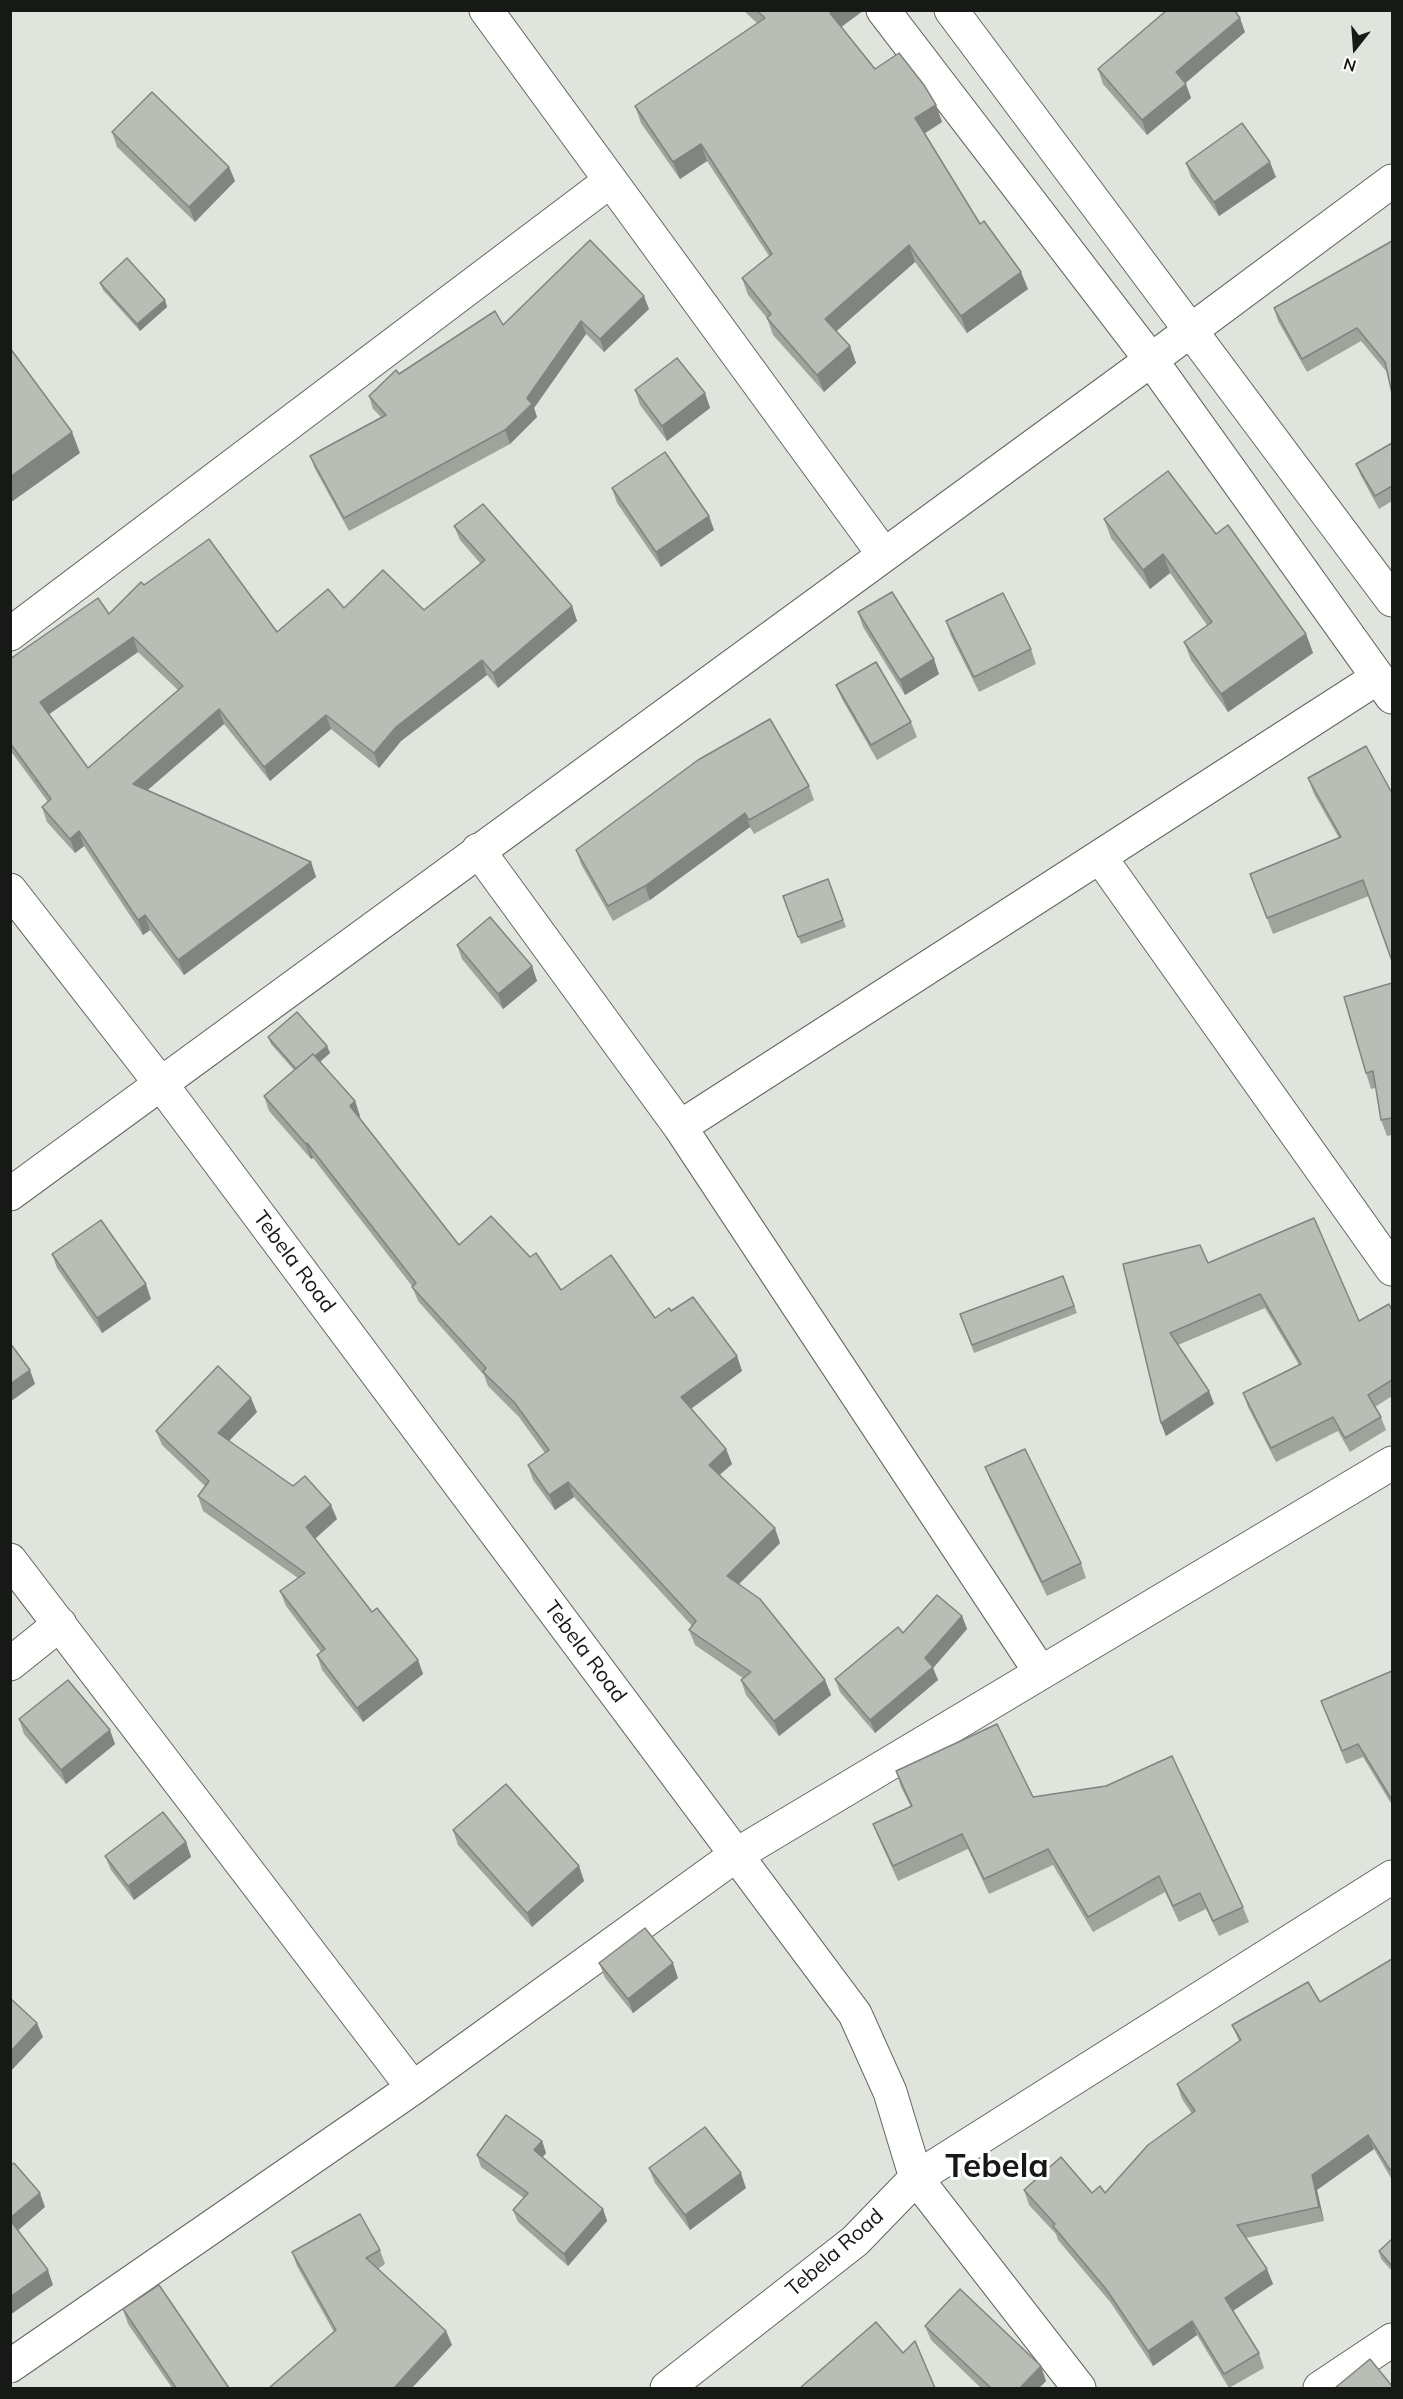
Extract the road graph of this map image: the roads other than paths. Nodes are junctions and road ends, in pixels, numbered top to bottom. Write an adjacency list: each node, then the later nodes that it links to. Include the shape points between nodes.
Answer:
1 (486, 10): 4 (street)
2 (884, 10): 7 (street)
3 (951, 10): 6 (street)
4 (610, 181): 8 (street); 10 (street)
5 (1392, 181): 6 (street)
6 (1191, 331): 7 (street); 9 (street)
7 (1151, 360): 8 (street); 11 (street)
8 (884, 555): 12 (street)
9 (1392, 600)
10 (10, 634)
11 (1385, 687): 13 (street)
12 (478, 850): 15 (street); 16 (street)
13 (1100, 857): 16 (street); 18 (street)
14 (10, 890): 15 (street, Tebela Road)
15 (161, 1084): 17 (street); 24 (street, Tebela Road)
16 (680, 1127): 23 (street)
17 (10, 1194)
18 (1392, 1269)
19 (1392, 1463): 23 (street)
20 (10, 1560): 21 (street)
21 (60, 1624): 22 (street); 26 (street)
22 (10, 1664)
23 (1041, 1673): 24 (street)
24 (736, 1855): 26 (street); 27 (street, Tebela Road, via 855,2014 890,2092)
25 (1392, 1877): 27 (street)
26 (413, 2088): 29 (street)
27 (916, 2178): 30 (street, Tebela Road, via 855,2241); 31 (street)
28 (1392, 2340): 32 (street)
29 (10, 2366)
30 (668, 2388)
31 (1078, 2388)
32 (1320, 2388)

